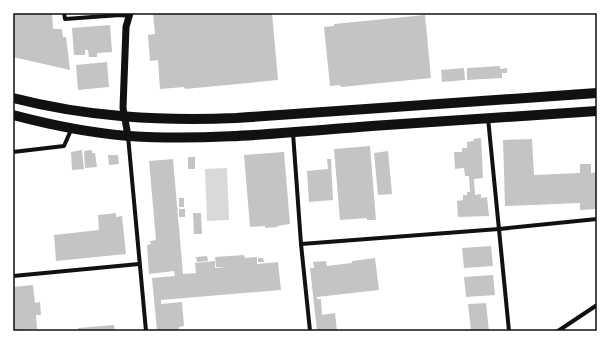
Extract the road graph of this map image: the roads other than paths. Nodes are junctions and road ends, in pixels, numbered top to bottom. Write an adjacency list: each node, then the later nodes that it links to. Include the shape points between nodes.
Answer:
1 (64, 13): 2 (street, via 65,19)
2 (130, 15): 7 (street, via 126,27 123,108)
3 (597, 93): 7 (main road, via 236,118 195,120)
4 (13, 98): 7 (main road, via 80,112)
5 (597, 111): 8 (main road)
6 (13, 115): 9 (main road)
7 (125, 117): 11 (street)
8 (488, 118): 10 (main road); 14 (street)
9 (72, 128): 11 (main road); 12 (street, via 64,146)
10 (293, 132): 11 (main road, via 197,137); 15 (street)
11 (128, 136): 16 (street)
12 (13, 152)
13 (597, 219): 14 (street)
14 (499, 229): 15 (street); 21 (street)
15 (301, 244): 20 (street)
16 (139, 264): 17 (street); 19 (street)
17 (13, 276)
18 (597, 305): 22 (street)
19 (146, 331)
20 (310, 331)
21 (509, 331)
22 (558, 331)

